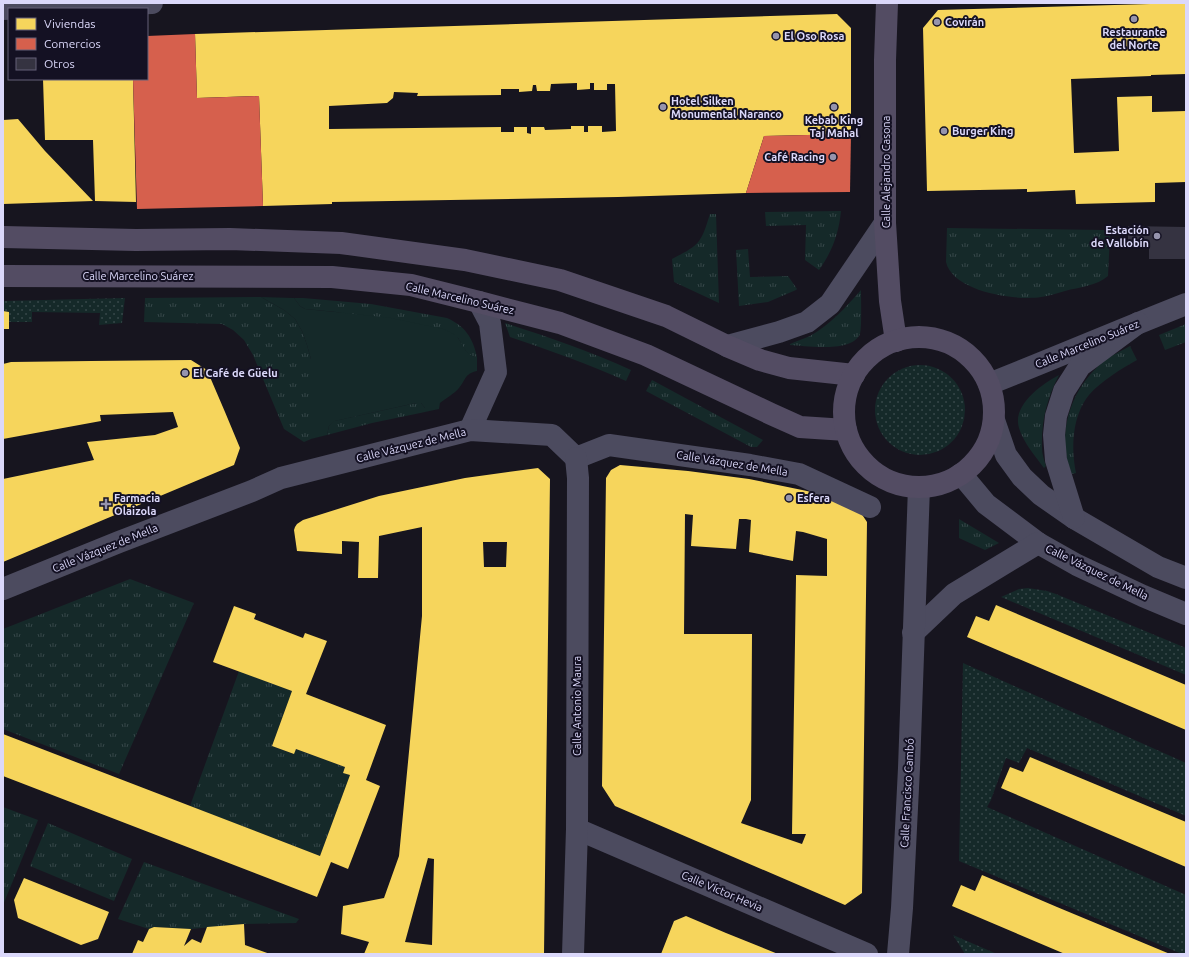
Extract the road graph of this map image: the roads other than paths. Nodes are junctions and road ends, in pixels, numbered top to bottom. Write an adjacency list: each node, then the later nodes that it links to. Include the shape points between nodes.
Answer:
1 (135, 3): 2 (street); 4 (street)
2 (152, 3)
3 (887, 3): 5 (main road, Calle Alejandro Casona)
4 (25, 8)
5 (885, 223): 11 (main road, Calle Alejandro Casona, via 890,301); 12 (street, via 830,304 808,322)
6 (3, 237): 12 (main road, via 230,239 340,243 465,260 560,280 666,316)
7 (3, 276): 8 (main road, Calle Marcelino Suárez, via 332,277 411,285)
8 (479, 302): 16 (street, via 490,323 496,372); 17 (main road, Calle Marcelino Suárez, via 560,323 646,355 800,427)
9 (1186, 304): 10 (street, Calle Marcelino Suárez)
10 (1138, 323): 14 (street, Calle Marcelino Suárez); 22 (street, via 1080,366 1064,390 1056,416 1054,435 1056,460)
11 (896, 341): 13 (main road, via 874,352); 14 (main road, via 918,337 940,340 961,349 977,364)
12 (727, 346): 13 (main road, via 760,360 789,368)
13 (854, 375): 17 (main road, via 846,392 844,405)
14 (989, 384): 15 (main road)
15 (994, 420): 19 (main road, via 989,440 978,459); 22 (street, via 1006,455 1022,477 1041,495)
16 (470, 430): 18 (street, Calle Vázquez de Mella, via 552,435); 25 (street, Calle Vázquez de Mella, via 281,478)
17 (846, 430): 20 (main road, via 853,449 866,465 881,477 900,485)
18 (576, 458): 21 (street, Calle Vázquez de Mella, via 609,445 750,465 800,474); 28 (street, Calle Antonio Maura)
19 (962, 474): 20 (main road, via 942,483); 23 (street, Calle Vázquez de Mella, via 986,504)
20 (920, 487): 27 (street, Calle Francisco Cambó)
21 (870, 507)
22 (1074, 518): 24 (street, via 1158,567)
23 (1038, 543): 26 (street, Calle Vázquez de Mella, via 1077,565); 27 (street, via 954,594)
24 (1186, 578)
25 (3, 589)
26 (1186, 614)
27 (913, 633): 31 (street, Calle Francisco Cambó, via 909,768)
28 (577, 829): 29 (street, Calle Antonio Maura); 30 (street, Calle Víctor Hevia)
29 (573, 954)
30 (867, 954)
31 (898, 954)

